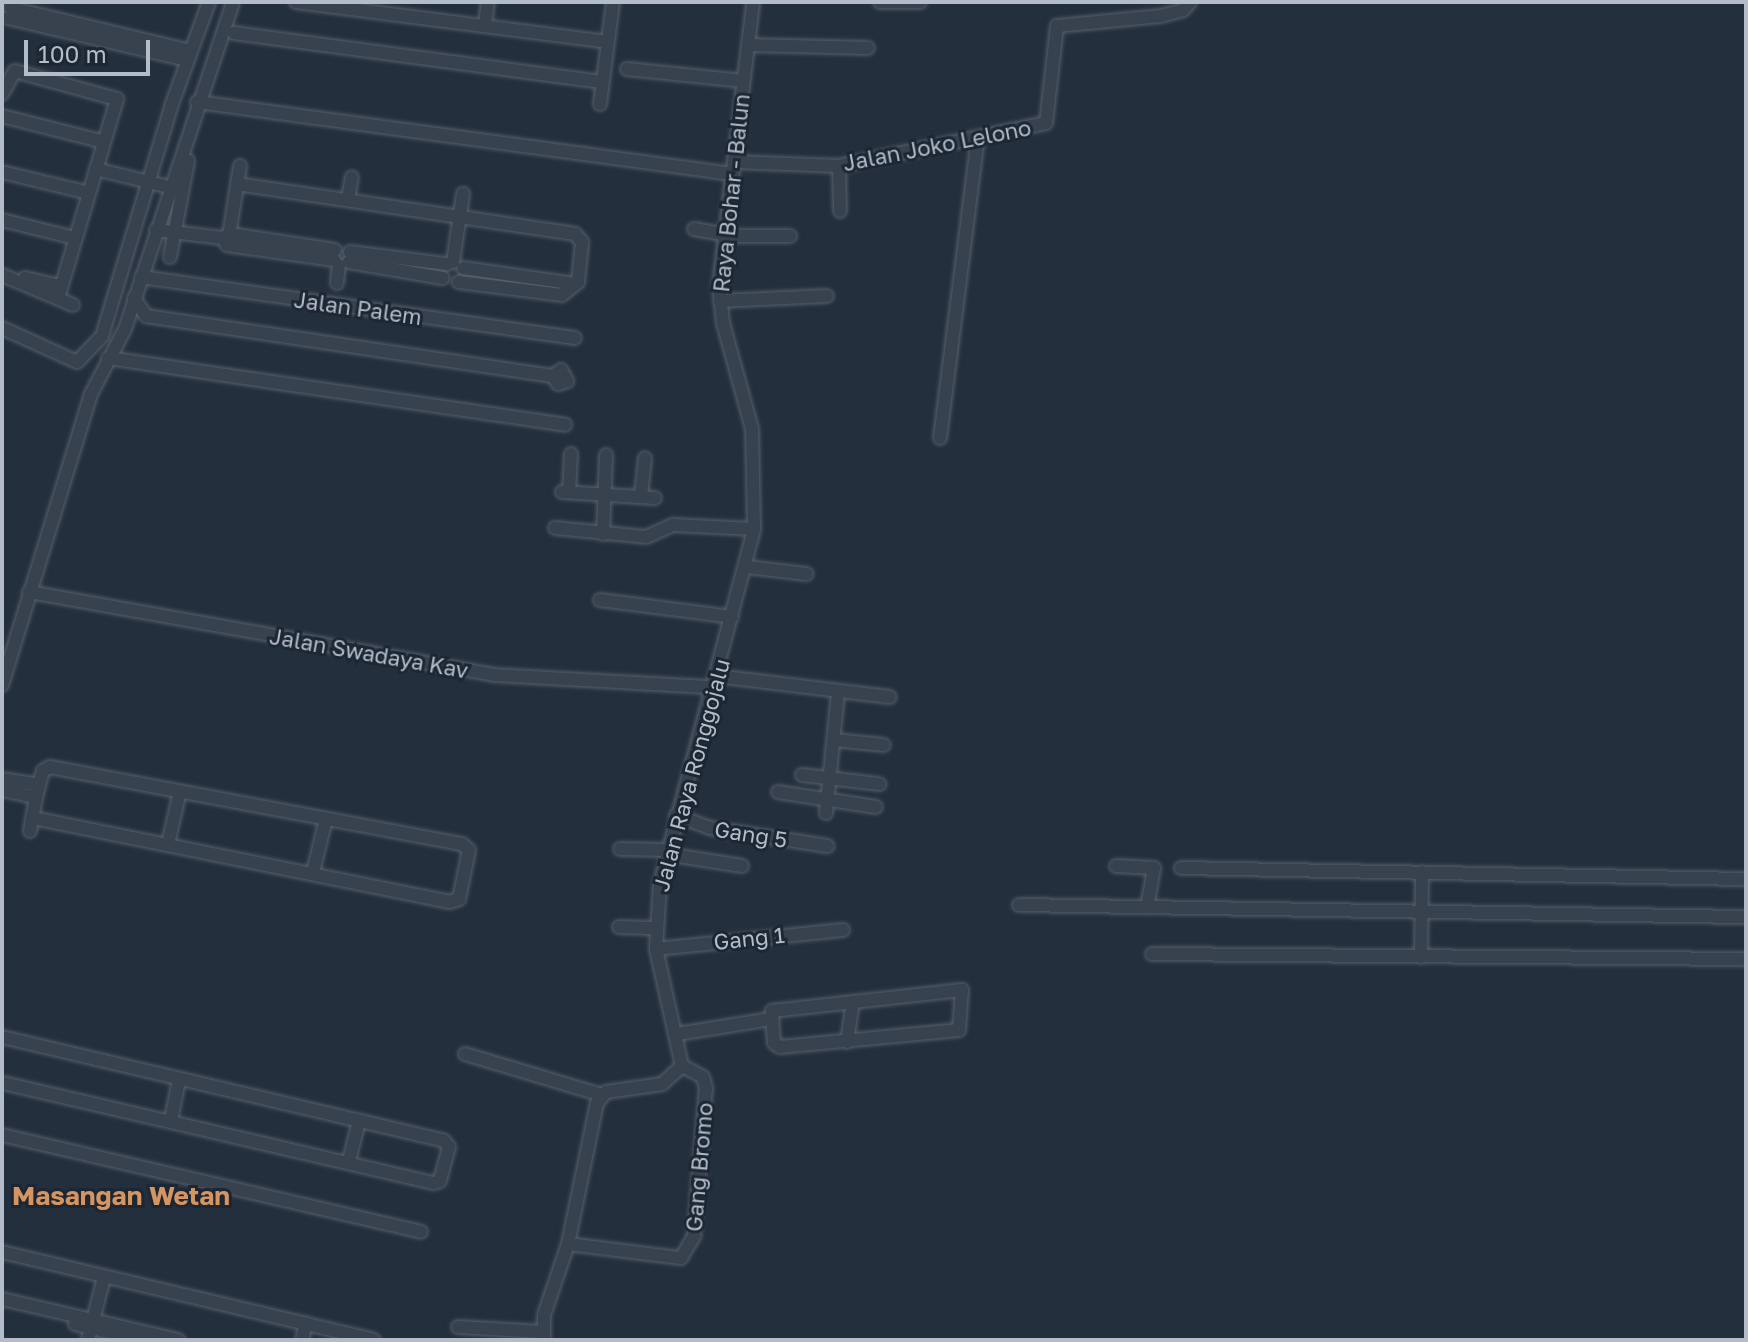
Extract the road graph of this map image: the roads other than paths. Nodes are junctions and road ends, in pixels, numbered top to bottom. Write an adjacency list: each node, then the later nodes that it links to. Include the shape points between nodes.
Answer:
1 (209, 2): 13 (street)
2 (233, 2): 13 (street)
3 (296, 2): 10 (street)
4 (488, 2): 12 (street)
5 (613, 2): 14 (street)
6 (753, 2): 15 (street, Raya Bohar - Balun)
7 (880, 2): 8 (street)
8 (920, 2)
9 (1190, 2): 25 (street, Jalan Joko Lelono, via 1183,10 1147,18 1058,25 1049,120)
10 (361, 6): 12 (street)
11 (10, 13): 17 (street)
12 (485, 25): 14 (street)
13 (219, 30): 17 (street); 20 (street); 22 (street)
14 (607, 42): 20 (street)
15 (748, 45): 16 (street); 19 (street, Raya Bohar - Balun)
16 (868, 48)
17 (188, 55): 34 (street)
18 (627, 69): 19 (street)
19 (743, 81): 30 (street, Raya Bohar - Balun)
20 (602, 82): 23 (street)
21 (2, 94): 26 (street, via 15,71 114,96 118,104)
22 (197, 102): 30 (street, Jalan Joko Lelono); 34 (street)
23 (600, 104)
24 (2, 116): 26 (street)
25 (978, 137): 29 (street, Jalan Joko Lelono); 71 (street)
26 (104, 142): 31 (street)
27 (188, 161): 44 (street)
28 (240, 166): 35 (street)
29 (839, 166): 30 (street, Jalan Joko Lelono); 39 (street)
30 (733, 168): 45 (street, Raya Bohar - Balun)
31 (96, 169): 34 (street); 36 (street)
32 (2, 172): 36 (street)
33 (352, 177): 38 (street)
34 (159, 184): 43 (street); 64 (street, via 102,336 86,357 77,362)
35 (237, 184): 38 (street); 48 (street)
36 (89, 193): 47 (street)
37 (463, 194): 40 (street)
38 (348, 199): 40 (street)
39 (840, 211)
40 (460, 215): 51 (street); 57 (street, via 575,234 582,249)
41 (2, 220): 47 (street)
42 (694, 229): 45 (street)
43 (156, 230): 44 (street); 53 (street)
44 (174, 232): 48 (street); 49 (street)
45 (723, 235): 46 (street); 61 (street, Raya Bohar - Balun)
46 (790, 236)
47 (75, 238): 58 (street)
48 (227, 239): 50 (street)
49 (170, 257)
50 (342, 258): 51 (street); 54 (street); 56 (street)
51 (454, 265): 54 (street); 55 (street); 57 (street)
52 (2, 274): 58 (street)
53 (141, 277): 60 (street); 66 (street, Jalan Palem)
54 (443, 278): 55 (street)
55 (459, 282): 57 (street, via 562,295)
56 (337, 283)
57 (575, 284)
58 (59, 292): 62 (street)
59 (827, 296): 61 (street)
60 (134, 298): 63 (street); 65 (street)
61 (720, 301): 70 (street, Raya Bohar - Balun)
62 (73, 305)
63 (146, 316): 65 (street, via 138,327); 68 (street)
64 (2, 328)
65 (125, 329): 67 (street)
66 (575, 338)
67 (108, 358): 69 (street); 83 (street)
68 (553, 376)
69 (565, 425)
70 (752, 429): 79 (street, Jalan Raya Ronggojalu)
71 (940, 438)
72 (571, 454): 75 (street, via 566,492)
73 (606, 455): 75 (street)
74 (645, 458): 76 (street)
75 (604, 494): 76 (street); 80 (street)
76 (641, 496): 77 (street)
77 (655, 498)
78 (555, 528): 80 (street)
79 (754, 529): 80 (street, via 673,525 646,537); 81 (street, Jalan Raya Ronggojalu)
80 (603, 534)
81 (747, 567): 82 (street); 85 (street, Jalan Raya Ronggojalu)
82 (807, 574)
83 (29, 592): 86 (street, Jalan Swadaya Kav, via 494,675); 87 (street)
84 (600, 600): 85 (street)
85 (732, 617): 86 (street, Jalan Raya Ronggojalu)
86 (714, 682): 88 (street, Jalan Swadaya Kav); 102 (street, Jalan Raya Ronggojalu)
87 (2, 685)
88 (838, 693): 89 (street, Jalan Swadaya Kav); 90 (street)
89 (890, 697)
90 (834, 740): 91 (street); 94 (street)
91 (884, 745)
92 (802, 775): 94 (street)
93 (2, 779): 97 (street)
94 (830, 779): 95 (street); 100 (street)
95 (879, 784)
96 (2, 790): 97 (street)
97 (38, 791): 98 (street, via 50,767); 104 (street, via 31,825)
98 (180, 791): 103 (street); 104 (street)
99 (778, 792): 100 (street)
100 (827, 807): 101 (street)
101 (876, 807)
102 (676, 815): 105 (street, Gang 5, via 710,828); 107 (street, Jalan Raya Ronggojalu)
103 (326, 819): 111 (street); 111 (street, via 465,845 469,850 459,899 450,902)
104 (168, 844): 111 (street)
105 (828, 846)
106 (620, 849): 107 (street)
107 (667, 852): 108 (street); 119 (street, Jalan Raya Ronggojalu)
108 (742, 866)
109 (1116, 866): 115 (street, via 1154,868)
110 (1181, 868): 112 (street)
111 (313, 872)
112 (1422, 872): 113 (street); 116 (street)
113 (1746, 879)
114 (1019, 905): 115 (street)
115 (1151, 907): 116 (street)
116 (1422, 909): 117 (street); 123 (street)
117 (1746, 917)
118 (619, 927): 119 (street)
119 (656, 928): 121 (street, Jalan Raya Ronggojalu)
120 (843, 930): 121 (street, Gang 1)
121 (656, 949): 127 (street, Jalan Raya Ronggojalu)
122 (1152, 954): 123 (street)
123 (1421, 957): 124 (street)
124 (1746, 959)
125 (853, 1002): 126 (street, via 772,1011); 129 (street); 129 (street, via 962,990 963,1026)
126 (771, 1019): 127 (street); 129 (street, via 777,1047)
127 (677, 1034): 131 (street, Jalan Raya Ronggojalu)
128 (2, 1037): 132 (street)
129 (847, 1042)
130 (465, 1054): 134 (street)
131 (682, 1066): 134 (street, via 662,1084); 140 (street, Gang Bromo, via 703,1077 706,1088 692,1242 677,1260)
132 (179, 1080): 135 (street); 136 (street)
133 (2, 1083): 135 (street)
134 (602, 1095): 140 (street)
135 (171, 1120): 138 (street)
136 (359, 1121): 138 (street); 138 (street, via 444,1141 449,1147 436,1183)
137 (2, 1135): 139 (street)
138 (349, 1161)
139 (421, 1232)
140 (568, 1244): 149 (street)
141 (2, 1252): 142 (street)
142 (104, 1277): 145 (street); 147 (street)
143 (2, 1299): 147 (street)
144 (2, 1307): 147 (street)
145 (306, 1323): 148 (street); 152 (street)
146 (458, 1327): 149 (street)
147 (91, 1329): 150 (street); 151 (street)
148 (321, 1334): 153 (street)
149 (543, 1336)
150 (142, 1340)
151 (178, 1340)
152 (302, 1340)
153 (374, 1340)

